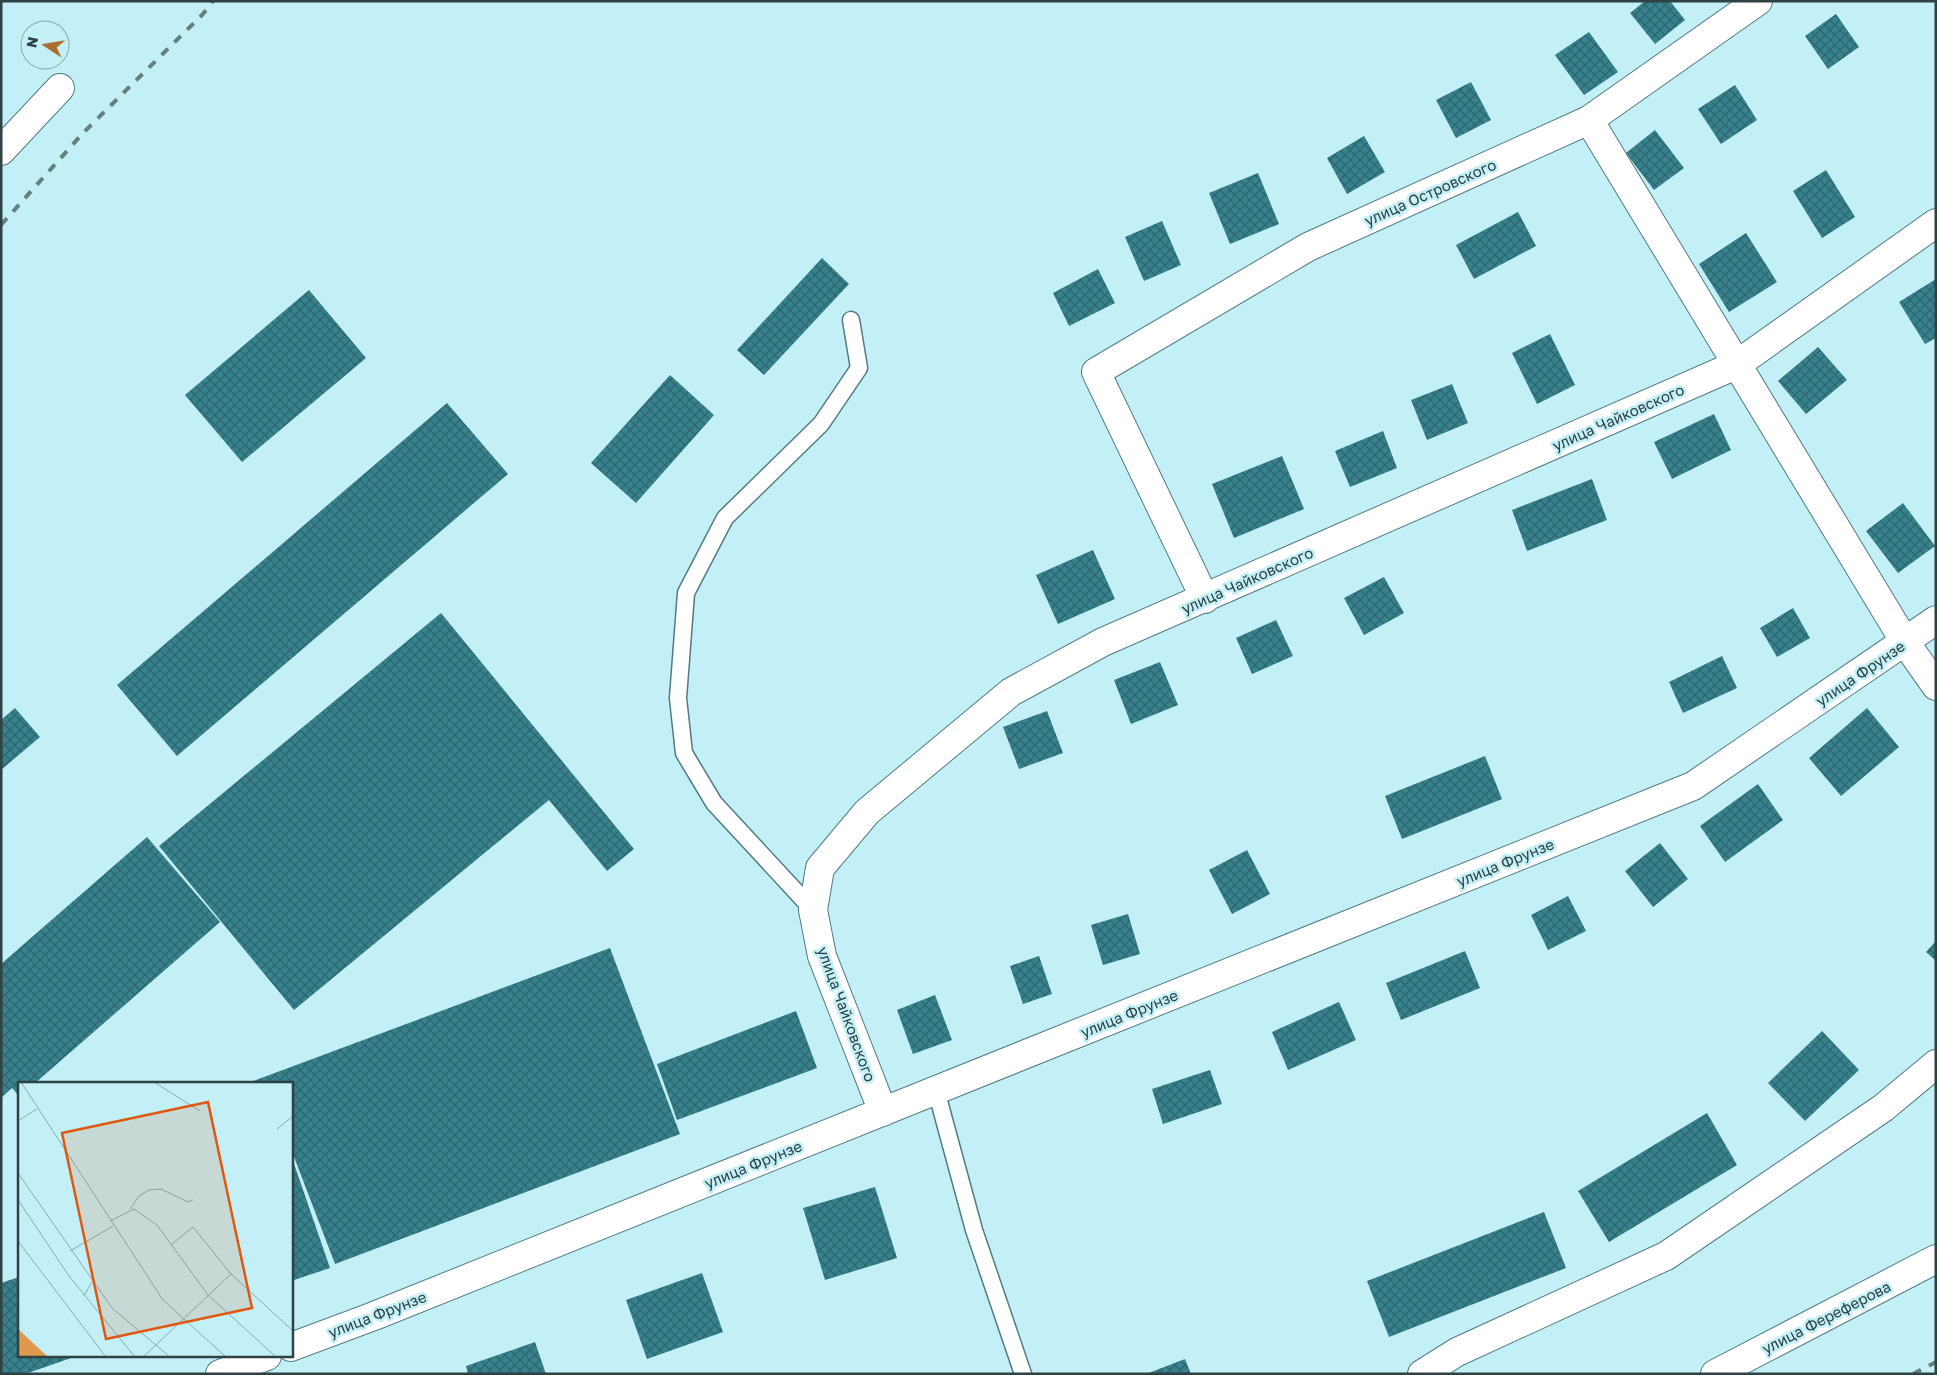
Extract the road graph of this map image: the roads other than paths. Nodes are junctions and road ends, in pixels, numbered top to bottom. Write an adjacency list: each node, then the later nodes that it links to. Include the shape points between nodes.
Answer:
1 (1758, 1): 3 (street, улица Островского)
2 (60, 88): 4 (street)
3 (1589, 120): 7 (street); 8 (street, улица Островского, via 1308,247 1096,372)
4 (1, 151)
5 (1936, 223): 7 (street, улица Чайковского)
6 (851, 320): 12 (lane, via 859,368 821,424 725,518 686,593 678,688 684,753 714,803)
7 (1736, 365): 8 (street, улица Чайковского); 10 (street)
8 (1205, 599): 12 (street, улица Чайковского, via 1103,642 1011,692 867,812 820,868)
9 (1936, 620): 10 (street, улица Фрунзе)
10 (1905, 642): 11 (street); 14 (street, улица Фрунзе, via 1693,786)
11 (1936, 686)
12 (813, 910): 15 (street, улица Чайковского, via 822,956)
13 (1936, 1064): 21 (street, via 1883,1108 1666,1256 1457,1352)
14 (936, 1090): 15 (street, улица Фрунзе); 20 (lane, via 974,1230)
15 (883, 1112): 17 (street, улица Фрунзе)
16 (1936, 1259): 22 (street, улица Фереферова)
17 (292, 1347)
18 (262, 1358): 19 (street)
19 (220, 1374)
20 (1023, 1374)
21 (1422, 1374)
22 (1715, 1374)

